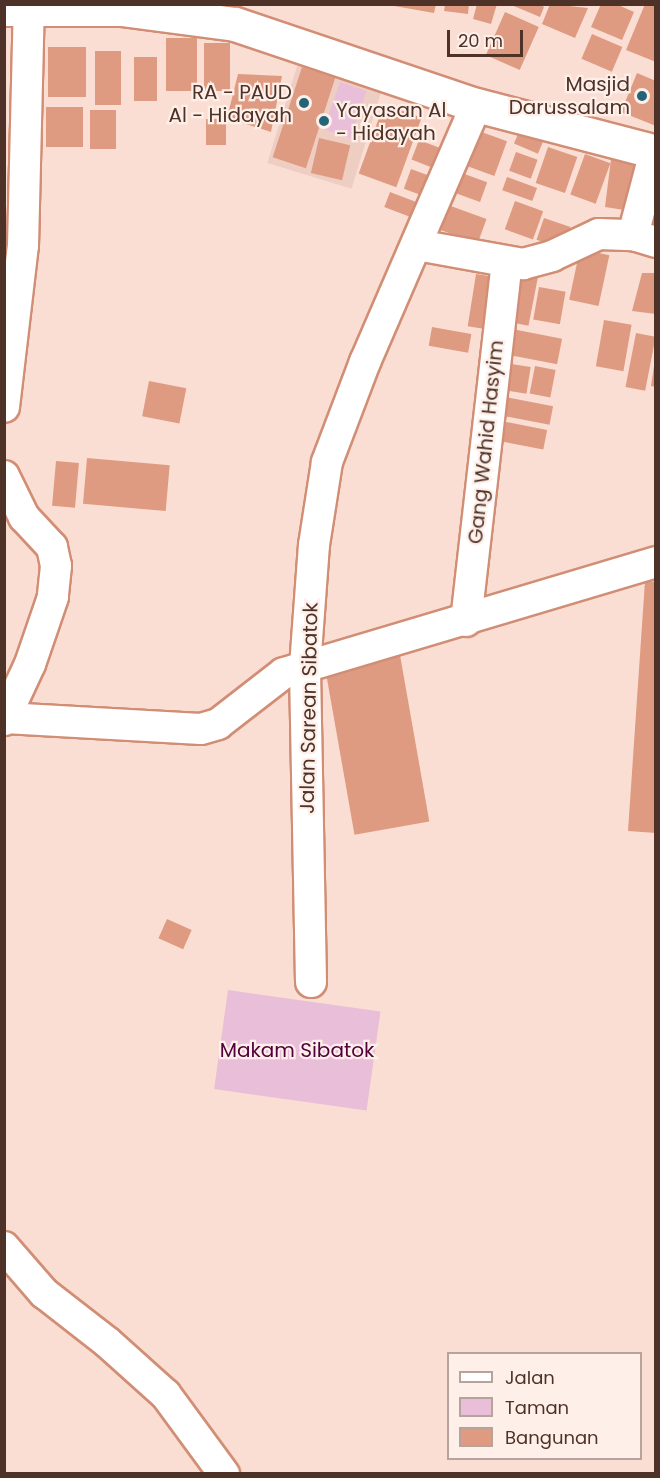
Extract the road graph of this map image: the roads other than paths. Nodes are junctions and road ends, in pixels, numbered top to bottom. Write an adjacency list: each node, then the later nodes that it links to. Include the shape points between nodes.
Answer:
1 (17, 8): 2 (main road); 8 (street, via 22,246)
2 (236, 14): 3 (main road)
3 (476, 105): 4 (main road); 6 (street, Jalan Sarean Sibatok)
4 (655, 152): 5 (street)
5 (644, 238): 7 (street, via 599,234 537,261)
6 (417, 245): 7 (street); 12 (street, Jalan Sarean Sibatok, via 365,362 327,462 314,545)
7 (507, 263): 11 (street, Gang Wahid Hasyim)
8 (4, 407)
9 (4, 476): 13 (street, via 24,518 52,547 56,566 53,597 30,664)
10 (656, 562): 11 (street)
11 (466, 621): 12 (street)
12 (305, 667): 13 (street, via 275,677 230,717 201,729); 14 (street, Jalan Sarean Sibatok)
13 (5, 719)
14 (311, 982)
15 (4, 1247): 16 (street, via 44,1293 166,1395)
16 (224, 1473)

